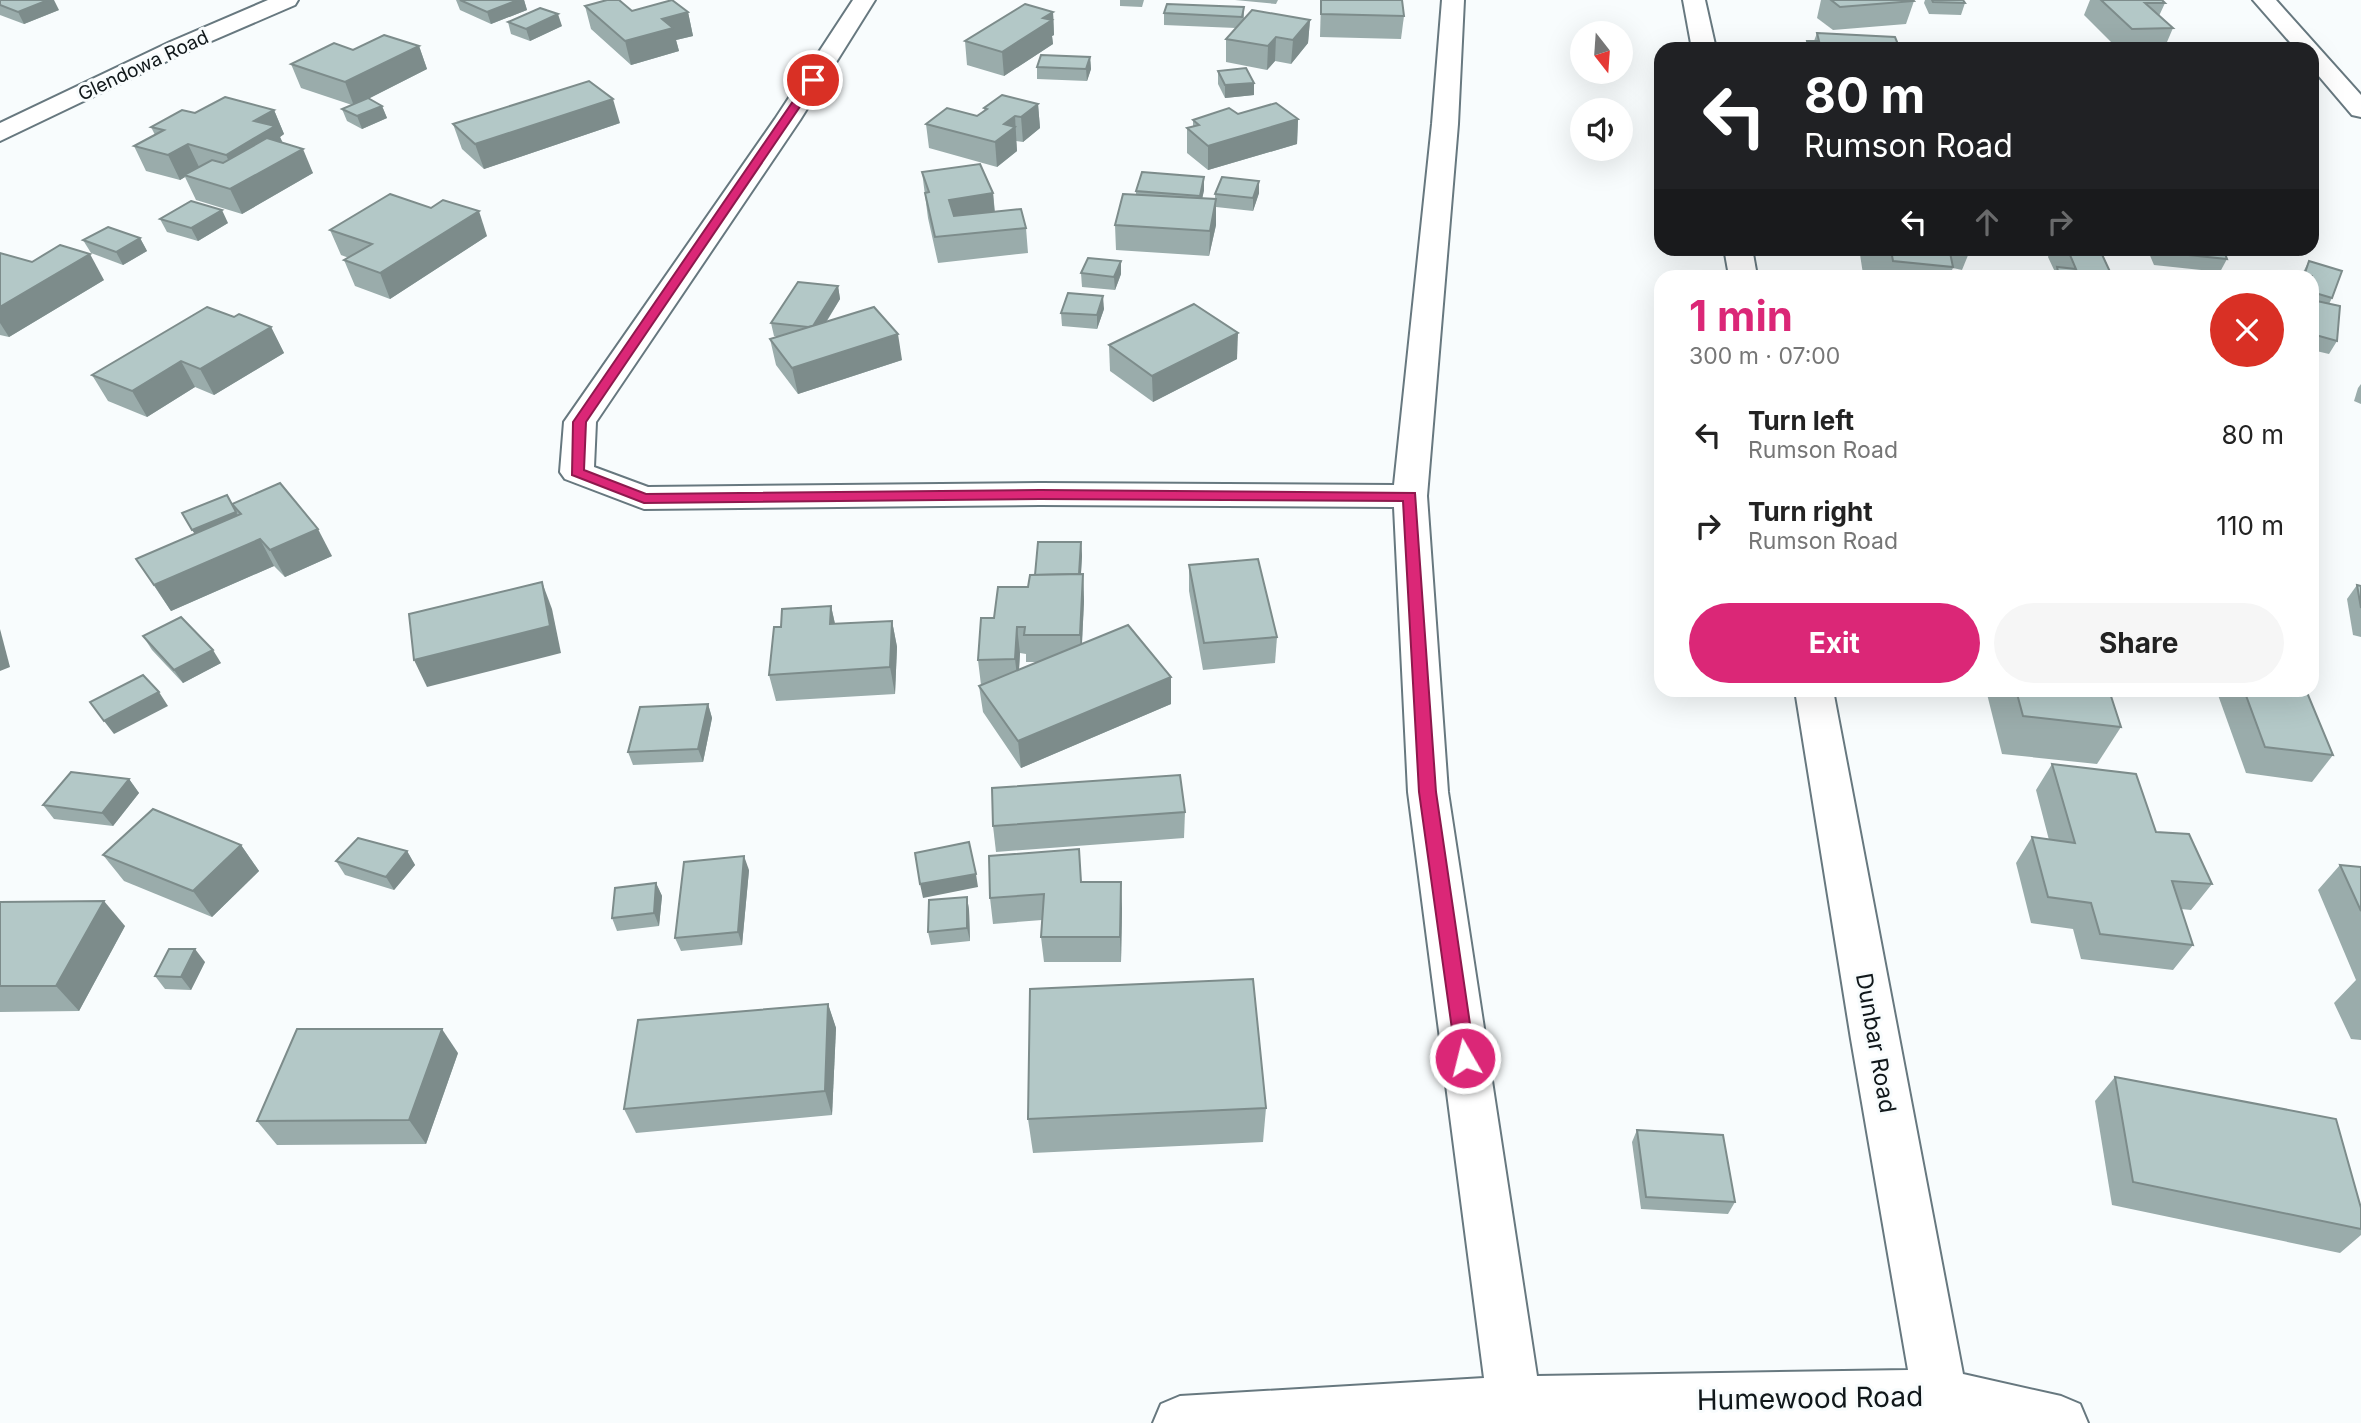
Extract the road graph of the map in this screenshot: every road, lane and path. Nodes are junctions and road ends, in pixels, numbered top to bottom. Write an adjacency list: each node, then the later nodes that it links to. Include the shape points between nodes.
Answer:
1 (287, 0): 10 (street, Glendowa Road)
2 (864, 0): 11 (street, via 580,422 577,472 644,498)
3 (1453, 0): 11 (street)
4 (1694, 0): 6 (street)
5 (2264, 0): 7 (street)
6 (1703, 42)
7 (2302, 42)
8 (2319, 61): 9 (street)
9 (2361, 110)
10 (0, 133)
11 (1410, 496): 14 (street, via 1428,792)
12 (1815, 697): 13 (street, Dunbar Road)
13 (1940, 1396): 14 (street, Humewood Road); 16 (street, Humewood Road)
14 (1514, 1403): 15 (street, Humewood Road)
15 (1180, 1423)
16 (2061, 1423)

